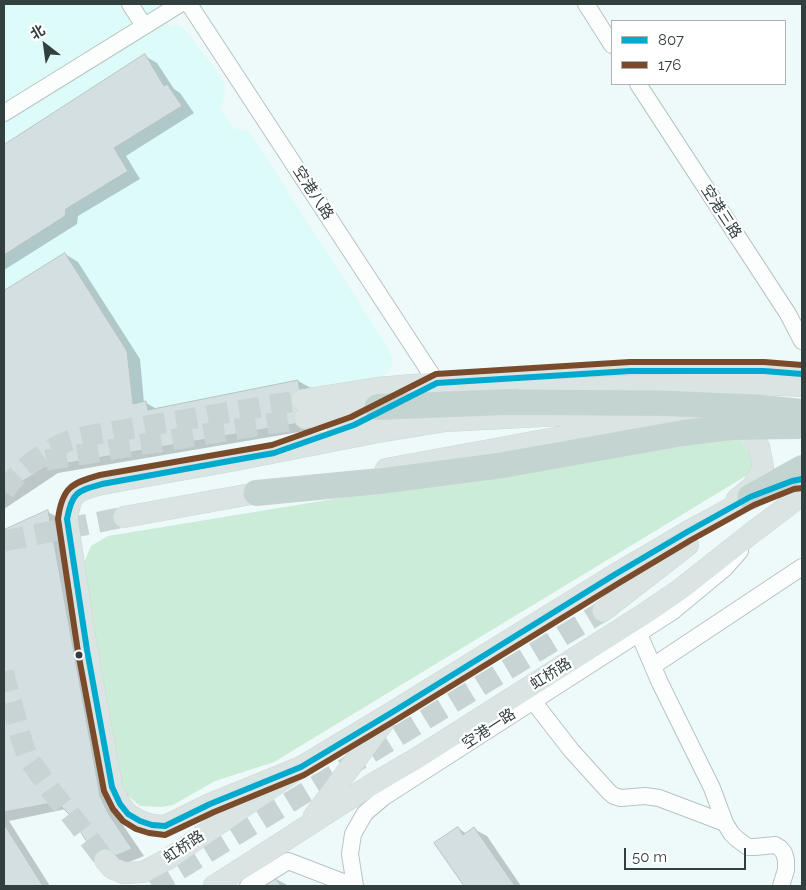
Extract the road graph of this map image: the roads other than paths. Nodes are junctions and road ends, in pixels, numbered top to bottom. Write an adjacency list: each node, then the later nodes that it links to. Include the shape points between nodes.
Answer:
1 (130, 4): 5 (street)
2 (180, 4): 5 (street)
3 (189, 4): 11 (street, 空港八路)
4 (586, 4): 6 (street)
5 (144, 26): 8 (street)
6 (611, 43)
7 (639, 85): 9 (street, 空港三路, via 788,314)
8 (4, 113)
9 (802, 341)
10 (802, 374): 11 (main road, via 630,371)
11 (436, 383): 14 (main road, via 377,388 303,409); 19 (main road, via 354,425)
12 (802, 386): 14 (main road, bridge, via 737,383 628,386 437,398)
13 (802, 405): 15 (main road)
14 (377, 407): 17 (highway, bridge, via 509,402 653,403)
15 (713, 409): 16 (main road); 26 (main road, via 737,418 750,431 759,448 763,467 753,486)
16 (690, 410): 19 (main road, via 446,421); 22 (main road)
17 (802, 412)
18 (802, 426): 22 (highway, bridge, via 733,427 683,433 503,465)
19 (274, 453): 33 (main road, via 86,488 75,493 69,503 67,519 112,787 128,814 152,825 165,826 217,800)
20 (802, 468): 24 (highway)
21 (802, 479): 24 (main road, 虹桥路)
22 (256, 493): 25 (main road)
23 (802, 495): 27 (main road, 虹桥路)
24 (750, 497): 26 (main road, 虹桥路); 27 (main road, via 603,611)
25 (124, 517)
26 (713, 518): 32 (main road, 虹桥路, via 614,575)
27 (765, 522): 29 (street, 空港一路, via 725,568 672,612); 35 (main road, 虹桥路, via 641,616)
28 (802, 567): 30 (street)
29 (639, 634): 30 (street); 31 (street, 空港一路)
30 (653, 666): 34 (street, via 712,788)
31 (533, 701): 34 (street, via 571,750 614,796 659,798); 39 (street, 空港一路, via 365,812 353,834 350,854)
32 (391, 713): 33 (main road, 虹桥路); 35 (main road)
33 (301, 767): 36 (main road, 虹桥路, via 168,859 143,872 124,873 112,868)
34 (725, 823): 40 (street, via 748,847 775,845 780,848 786,860)
35 (306, 827): 37 (main road, 虹桥路)
36 (105, 860)
37 (214, 886)
38 (248, 886): 39 (street, via 288,860)
39 (354, 886)
40 (781, 886)

